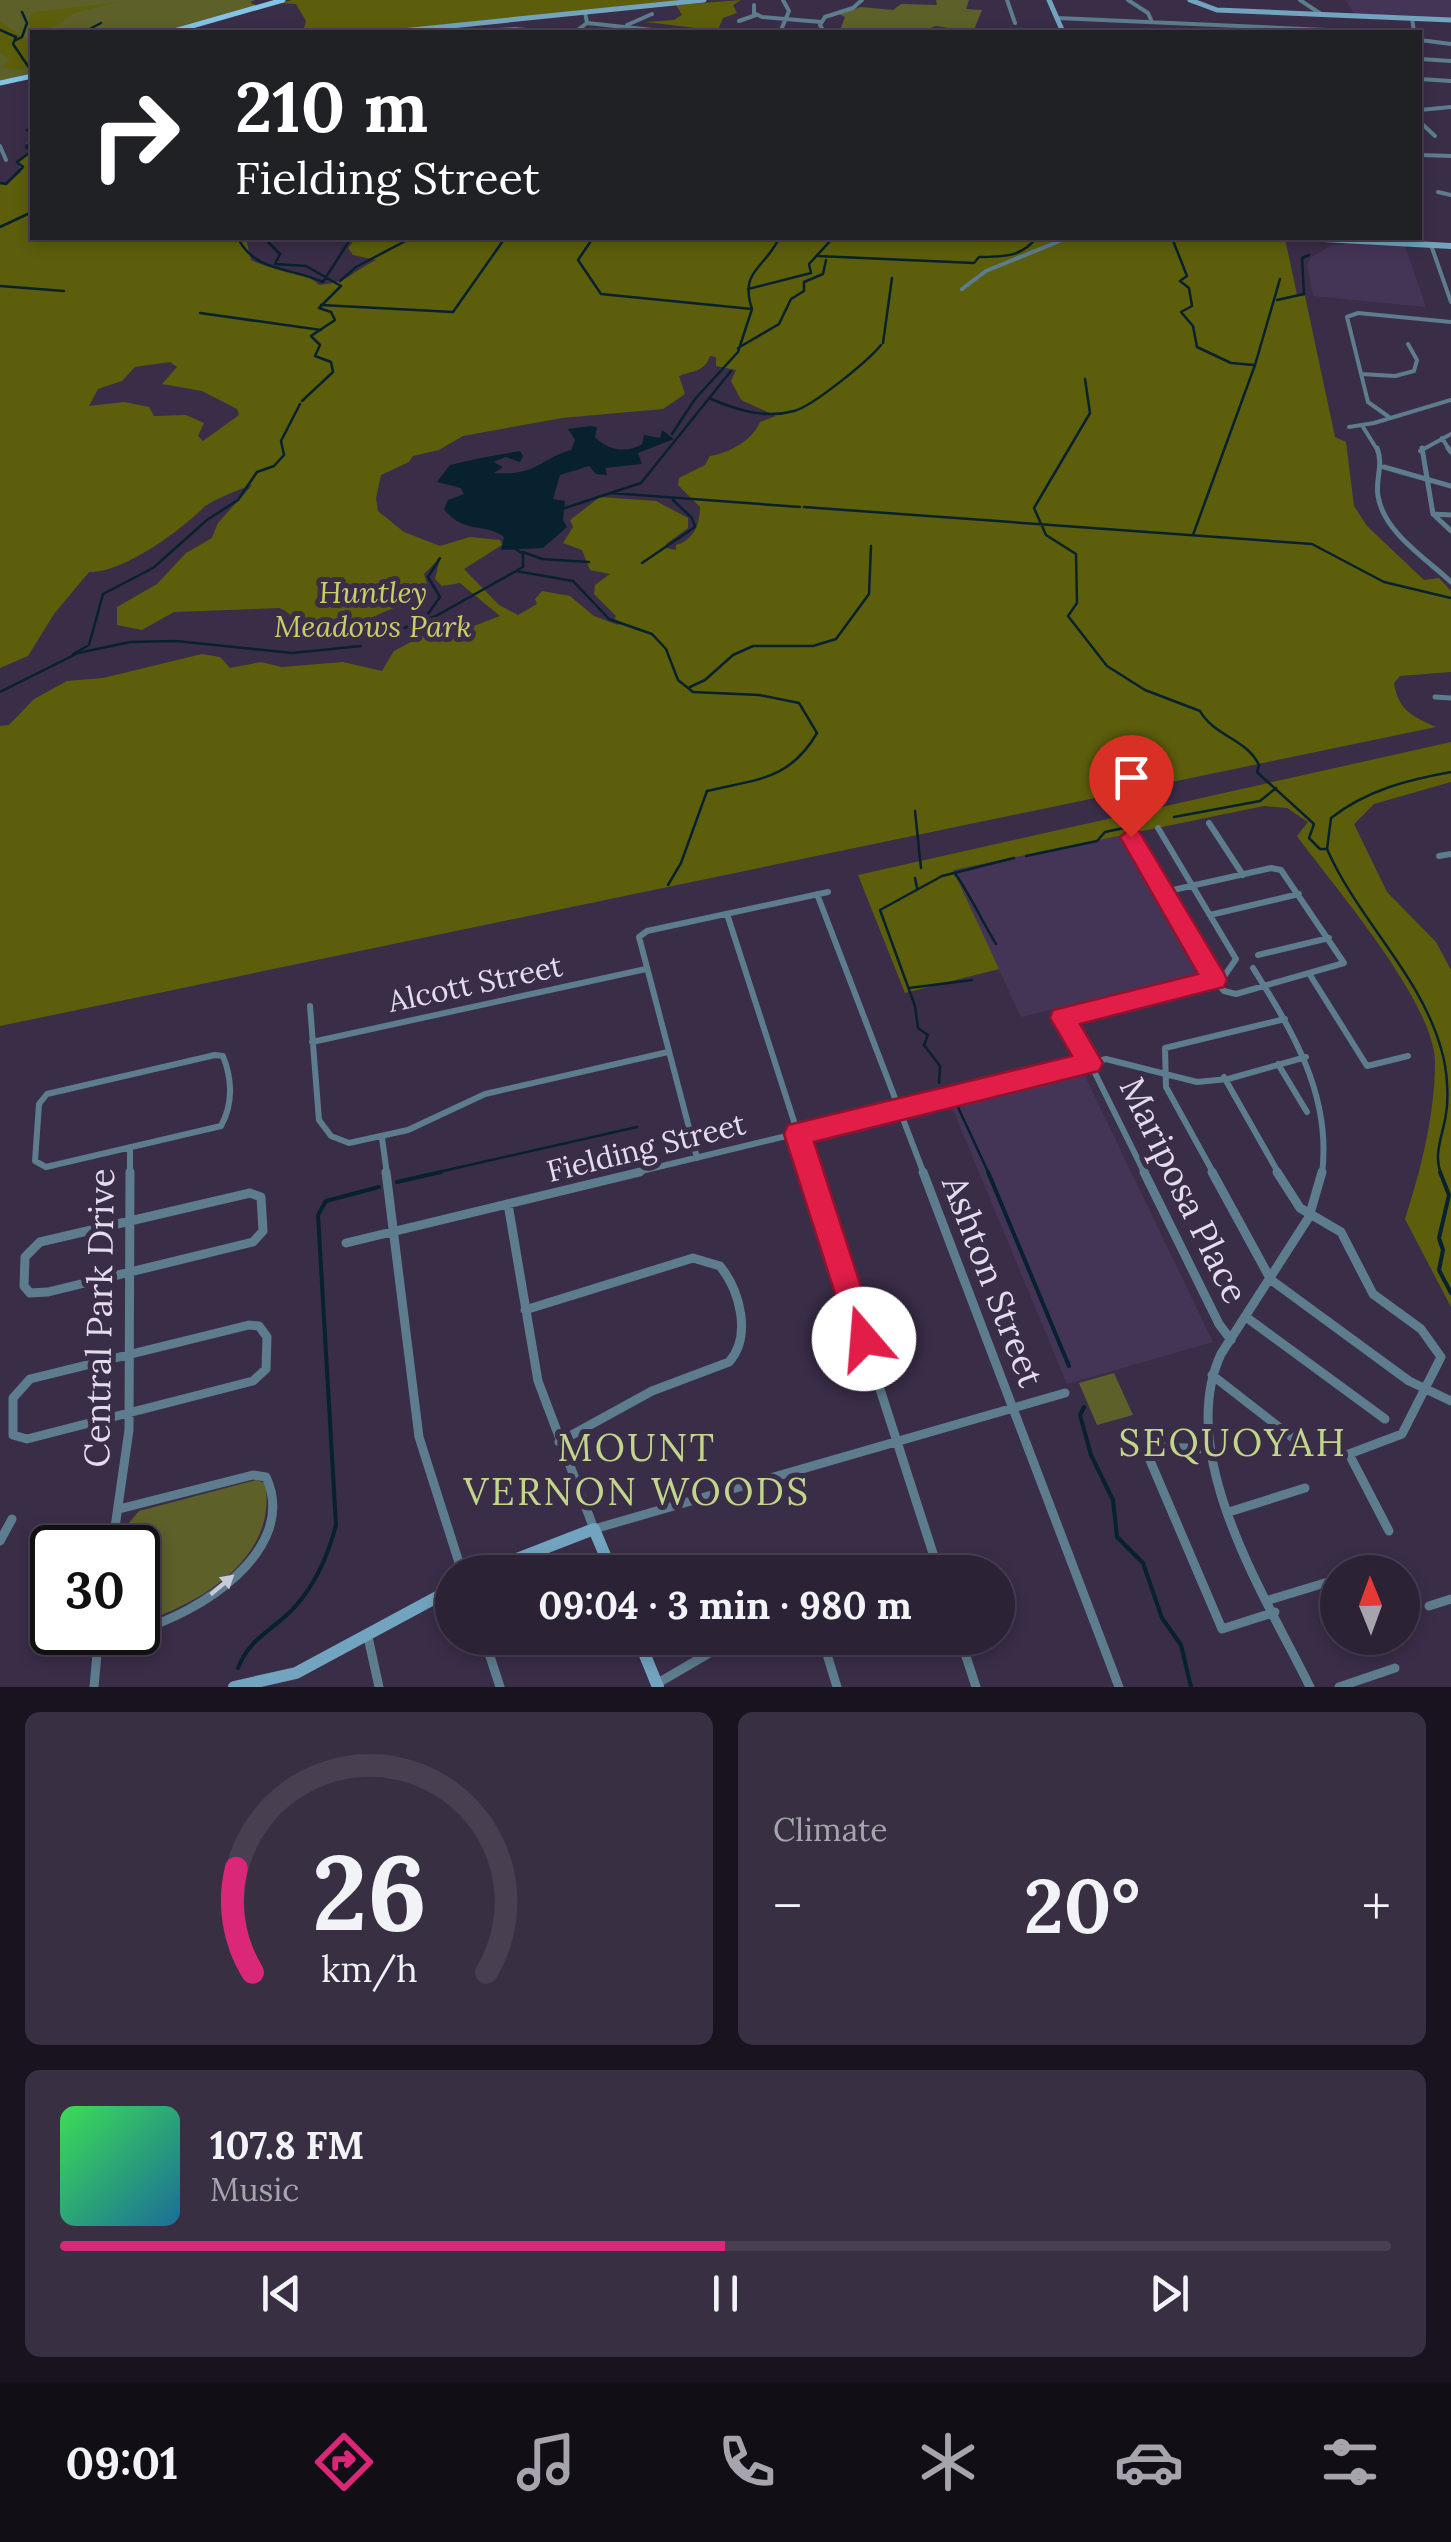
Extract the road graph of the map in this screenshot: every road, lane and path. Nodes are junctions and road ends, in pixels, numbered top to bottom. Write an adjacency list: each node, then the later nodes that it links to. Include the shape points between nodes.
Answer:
1 (283, 0): 26 (main road)
2 (704, 0): 11 (street)
3 (783, 0): 17 (street)
4 (862, 0): 21 (street)
5 (1007, 0): 23 (street)
6 (1049, 0): 15 (street)
7 (1128, 0): 22 (street)
8 (1190, 0): 13 (street, via 1212,10)
9 (1300, 0): 13 (street)
10 (754, 5): 14 (street)
11 (585, 12): 20 (street); 27 (street)
12 (652, 14): 25 (street)
13 (1320, 14): 16 (street)
14 (758, 15): 17 (street); 19 (street)
15 (1058, 18): 22 (street); 34 (street)
16 (1412, 18): 18 (street); 37 (street)
17 (786, 20): 21 (street); 32 (street)
18 (1451, 20)
19 (739, 21)
20 (587, 22): 25 (street); 30 (street)
21 (821, 22): 33 (street)
22 (1152, 22): 35 (street)
23 (1015, 23)
24 (1336, 23): 36 (street)
25 (626, 26): 31 (street)
26 (178, 30)
27 (411, 30)
28 (499, 30): 29 (street)
29 (526, 30)
30 (577, 30)
31 (656, 30)
32 (781, 30)
33 (823, 30)
34 (1062, 30)
35 (1310, 30)
36 (1346, 30)
37 (1414, 30)
38 (1422, 40): 39 (street)
39 (1451, 44)
40 (1422, 59): 41 (street)
41 (1451, 61)
42 (30, 76): 45 (main road)
43 (1422, 79): 44 (street)
44 (1451, 81)
45 (0, 83)
46 (1450, 108): 47 (street)
47 (1422, 110)
48 (1422, 124): 49 (street)
49 (1435, 136)
50 (0, 146): 53 (street)
51 (1422, 155): 52 (street)
52 (1451, 156)
53 (6, 160)
54 (1438, 192): 55 (street)
55 (1451, 195)
56 (1063, 240): 62 (street, via 993,264)
57 (1410, 240): 58 (street)
58 (1431, 245): 59 (street); 60 (street)
59 (1451, 246)
60 (1442, 276): 61 (street); 63 (street)
61 (1451, 277)
62 (962, 289)
63 (1451, 302)
64 (1451, 322): 66 (street, via 1348,315)
65 (1408, 344): 66 (street, via 1417,360 1414,372)
66 (1361, 374): 68 (street, via 1369,404)
67 (1451, 400): 68 (street)
68 (1389, 417): 70 (street)
69 (1349, 427): 70 (street)
70 (1363, 427): 74 (street)
71 (1451, 434): 72 (street)
72 (1442, 438): 73 (street); 75 (street, via 1420,449)
73 (1451, 452)
74 (1384, 466): 75 (street); 80 (street, via 1382,511)
75 (1429, 480): 76 (street); 77 (street)
76 (1451, 486)
77 (1433, 514): 78 (street); 79 (street)
78 (1451, 515)
79 (1451, 531)
80 (1451, 582)
81 (1436, 698): 82 (street)
82 (1451, 698)
83 (1209, 823): 88 (street)
84 (1158, 828): 89 (street)
85 (1131, 837): 91 (street)
86 (1451, 854): 87 (street)
87 (1438, 856)
88 (1243, 875): 89 (street); 93 (street, via 1281,870)
89 (1193, 886): 91 (street); 95 (street)
90 (828, 892): 92 (street)
91 (1164, 892): 101 (street)
92 (817, 894): 94 (street); 113 (street, Ashton Street)
93 (1298, 894): 95 (street); 96 (street)
94 (727, 914): 99 (street, via 641,934); 115 (street)
95 (1210, 915): 101 (street, via 1236,958)
96 (1329, 938): 97 (street); 100 (street, via 1344,963)
97 (1258, 955)
98 (1253, 968): 102 (street)
99 (646, 969): 105 (street, Alcott Street); 106 (street)
100 (1310, 975): 102 (street); 107 (street, via 1368,1066)
101 (1215, 980): 102 (street, via 1229,993); 109 (street, Mariposa Place, via 1062,1018)
102 (1264, 986): 104 (street)
103 (310, 1006): 105 (street)
104 (1285, 1019): 108 (street); 111 (street, via 1165,1048)
105 (312, 1042): 116 (street, via 322,1126 342,1142)
106 (668, 1052): 116 (street, via 486,1094); 118 (street)
107 (1408, 1056)
108 (1306, 1057): 110 (street, Fielding Street); 120 (street, via 1326,1140)
109 (1090, 1063): 111 (street, Fielding Street, via 1127,1060); 113 (street, Fielding Street); 128 (street, Mariposa Place)
110 (1278, 1064): 112 (street, Fielding Street); 114 (street)
111 (1163, 1074): 112 (street, Fielding Street, via 1198,1082); 125 (street)
112 (1224, 1078): 120 (street)
113 (898, 1109): 115 (street, Fielding Street); 134 (street, Ashton Street)
114 (1307, 1112)
115 (798, 1134): 118 (street, Fielding Street); 138 (street)
116 (382, 1138): 122 (street)
117 (130, 1148): 117 (street, via 224,1124 226,1059 215,1055 139,1071 55,1090 41,1100 34,1157 41,1166); 121 (street, Central Park Drive)
118 (697, 1158): 119 (street, Fielding Street)
119 (508, 1204): 122 (street, Fielding Street); 126 (street)
120 (1309, 1217): 125 (street); 131 (street, via 1342,1233 1370,1292 1418,1325 1440,1350)
121 (128, 1221): 124 (street, Central Park Drive); 124 (street, via 35,1244 25,1257 23,1281 36,1294); 124 (street, via 250,1193 263,1200 264,1227 253,1242)
122 (393, 1233): 123 (street, Fielding Street); 149 (street, via 419,1437)
123 (346, 1244)
124 (127, 1272): 129 (street, Central Park Drive)
125 (1271, 1280): 127 (street); 131 (street)
126 (525, 1310): 137 (street, via 538,1381); 137 (street, via 701,1257 728,1278 741,1324 739,1349 722,1368 662,1386)
127 (1246, 1317): 128 (street); 136 (street)
128 (1231, 1340): 130 (street)
129 (129, 1355): 135 (street, Central Park Drive); 135 (street, via 25,1382 13,1398 11,1431 23,1440); 135 (street, via 249,1325 259,1326 267,1338 266,1369 254,1381)
130 (1212, 1375): 139 (street); 140 (street)
131 (1425, 1391): 133 (street); 147 (street, via 1402,1434 1349,1454)
132 (1066, 1393): 134 (street)
133 (1451, 1401)
134 (1012, 1409): 138 (street); 175 (street, Ashton Street)
135 (130, 1413): 142 (street, Central Park Drive)
136 (1385, 1419)
137 (559, 1442): 146 (street)
138 (896, 1442): 146 (street); 152 (street)
139 (1302, 1445)
140 (1207, 1449): 143 (street); 158 (street, via 1146,1451 1222,1629)
141 (1305, 1488): 143 (street)
142 (118, 1509): 145 (street, Central Park Drive); 159 (street, one-way to 142, via 186,1614 251,1560 271,1523 272,1488 266,1477 253,1476)
143 (1229, 1512): 156 (street)
144 (12, 1519): 148 (street)
145 (116, 1525)
146 (594, 1529): 150 (street); 151 (street)
147 (1389, 1532)
148 (0, 1541)
149 (457, 1555)
150 (523, 1555)
151 (605, 1555)
152 (933, 1555)
153 (1320, 1584): 156 (street)
154 (435, 1599): 160 (street)
155 (1451, 1599): 157 (street)
156 (1270, 1600): 158 (street)
157 (1429, 1606)
158 (1275, 1612): 176 (street)
159 (160, 1623)
160 (368, 1636): 170 (street, via 296,1673); 171 (street)
161 (97, 1655): 169 (street)
162 (490, 1655): 172 (street)
163 (645, 1655): 168 (street)
164 (707, 1655): 168 (street)
165 (827, 1655): 173 (street)
166 (966, 1655): 174 (street)
167 (1396, 1668): 177 (street)
168 (657, 1686)
169 (94, 1687)
170 (234, 1687)
171 (378, 1687)
172 (500, 1687)
173 (837, 1687)
174 (976, 1687)
175 (1119, 1687)
176 (1310, 1687)
177 (1338, 1687)

